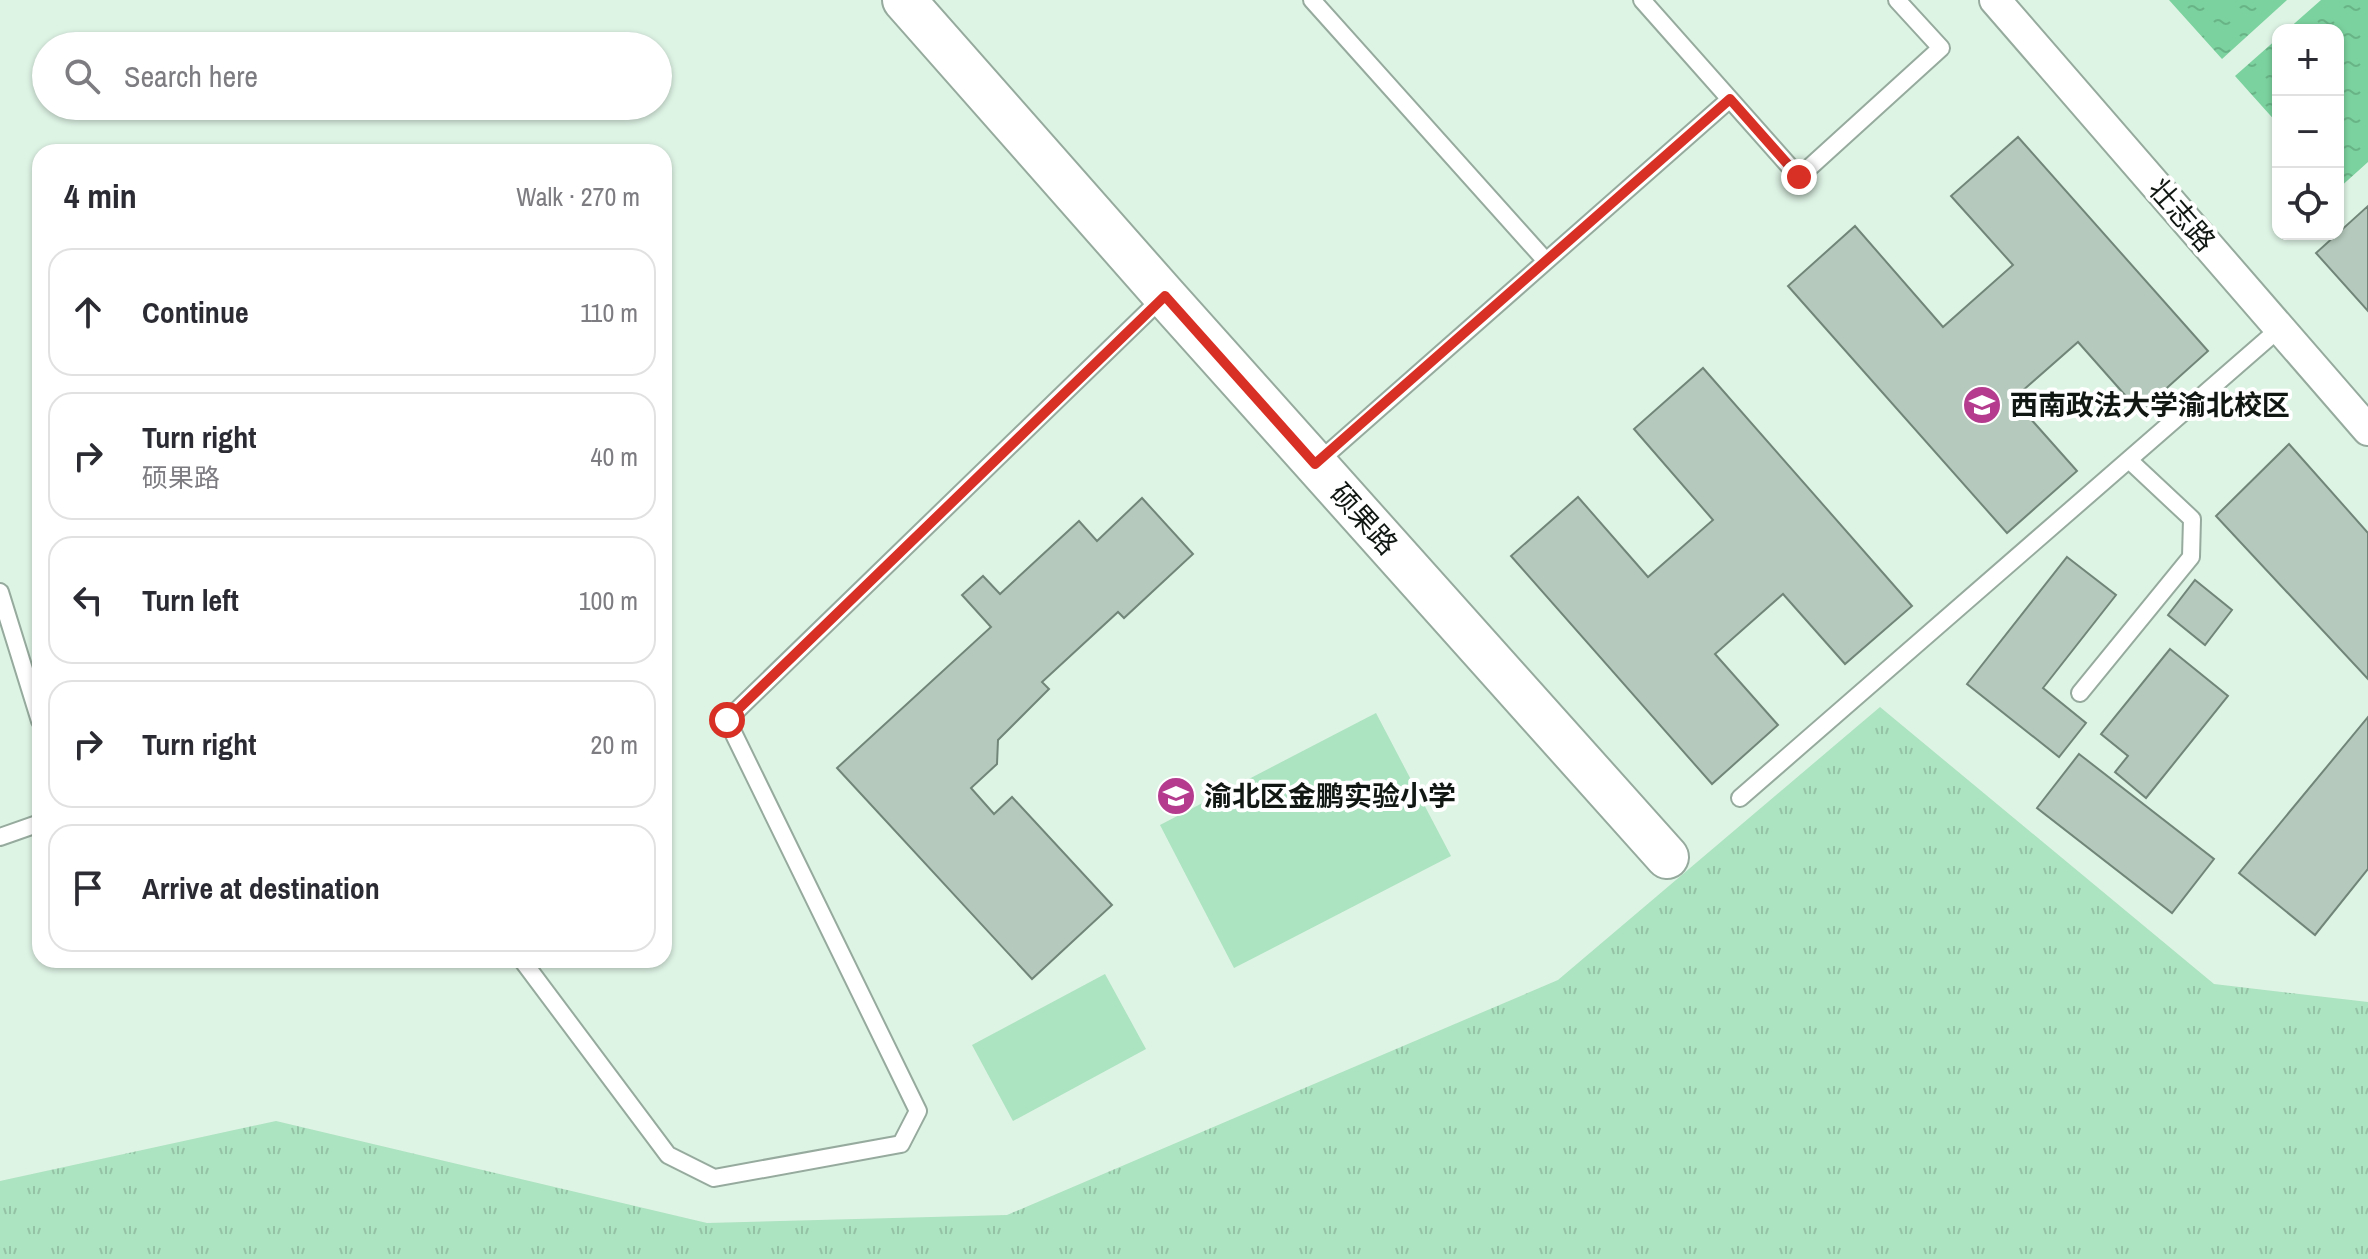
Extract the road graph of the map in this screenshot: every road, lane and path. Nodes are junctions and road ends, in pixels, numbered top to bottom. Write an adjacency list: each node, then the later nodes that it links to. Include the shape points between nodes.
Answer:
1 (904, 0): 8 (street, 硕果路)
2 (1312, 0): 7 (lane)
3 (1642, 0): 6 (lane)
4 (1897, 0): 6 (lane, via 1941,48 1799,177)
5 (1995, 0): 9 (street, 壮志路)
6 (1730, 99): 7 (lane)
7 (1546, 261): 12 (lane)
8 (1165, 296): 12 (street, 硕果路); 20 (lane, via 727,720 918,1111 901,1144 714,1178 668,1155)
9 (2280, 328): 10 (street, 壮志路); 11 (lane)
10 (2367, 428)
11 (2129, 460): 14 (lane, via 2192,519 2191,557); 16 (lane)
12 (1315, 464): 19 (street, 硕果路)
13 (0, 592): 15 (lane)
14 (2080, 693)
15 (32, 695)
16 (1740, 798)
17 (32, 826): 18 (lane)
18 (0, 837)
19 (1667, 857)
20 (528, 968)

